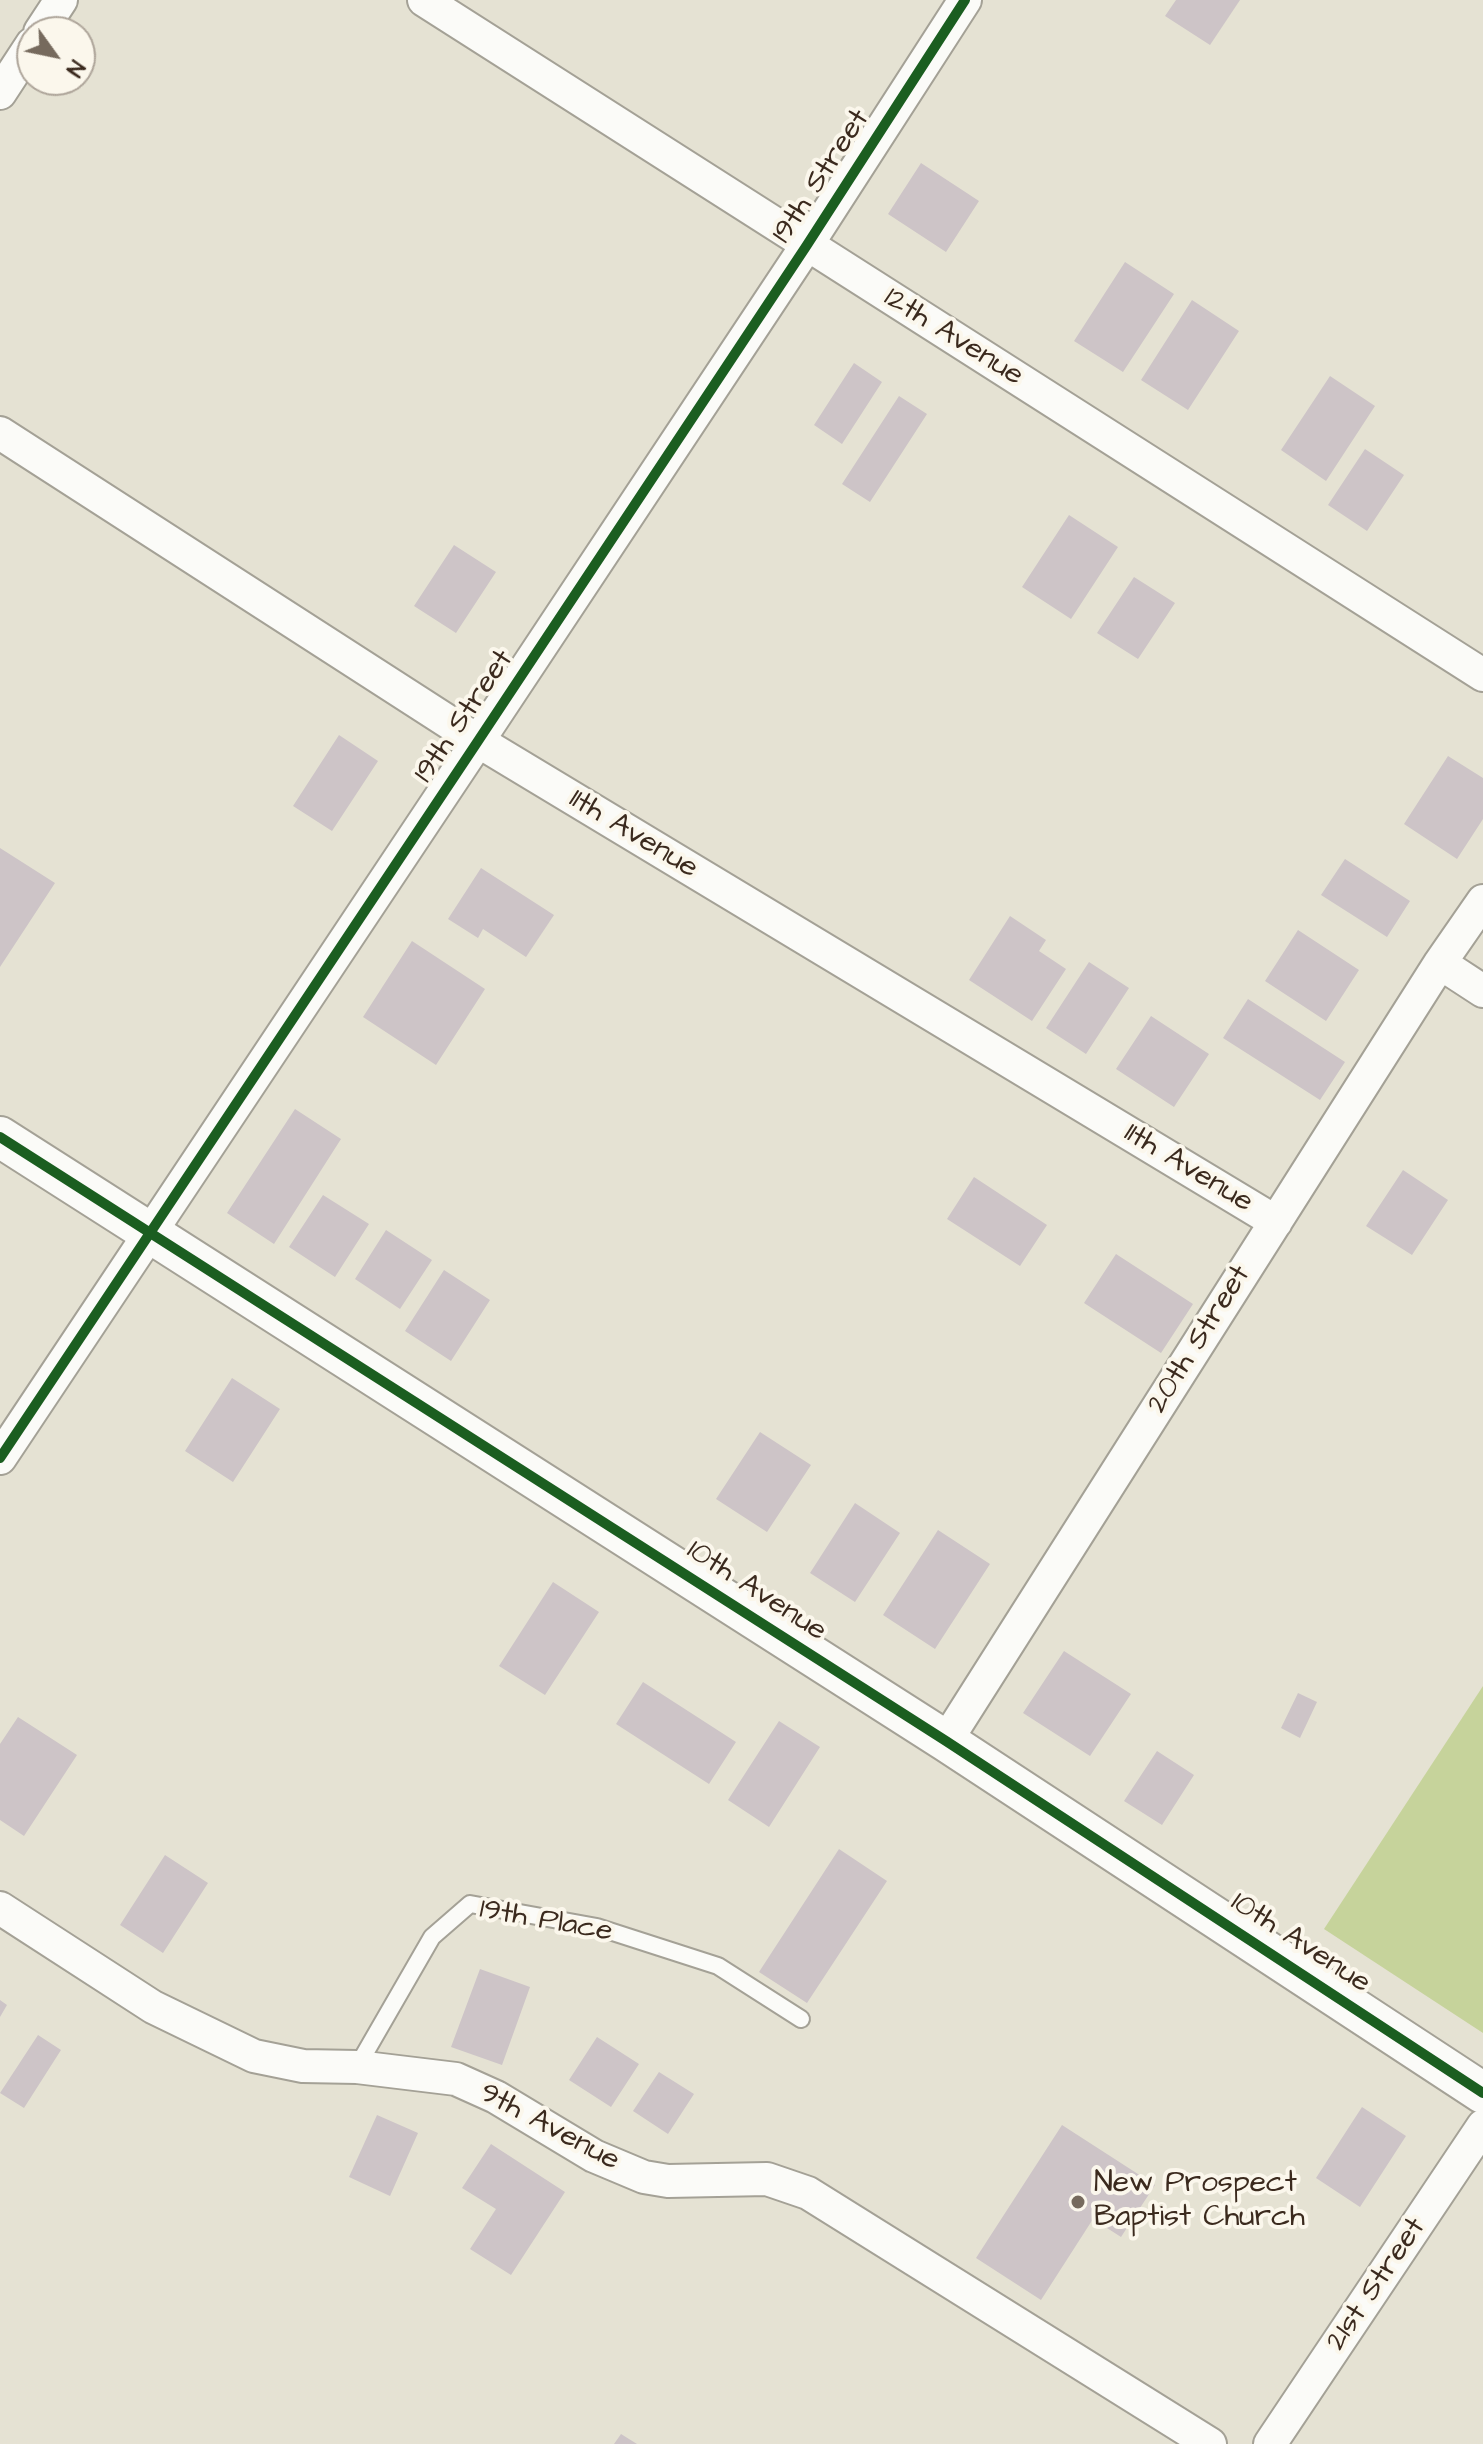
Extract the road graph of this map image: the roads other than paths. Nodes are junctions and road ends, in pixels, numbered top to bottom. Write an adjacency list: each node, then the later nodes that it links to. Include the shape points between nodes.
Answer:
1 (424, 0): 5 (street, 12th Avenue)
2 (965, 0): 5 (street, 19th Street)
3 (16, 68): 4 (street)
4 (0, 93)
5 (807, 245): 7 (street, 12th Avenue); 8 (street, 19th Street)
6 (0, 433): 8 (street, 11th Avenue)
7 (1483, 675)
8 (478, 741): 13 (street, 11th Avenue); 14 (street, 19th Street)
9 (1483, 901): 10 (street, 20th Street)
10 (1440, 963): 11 (street); 13 (street, 20th Street)
11 (1483, 991)
12 (0, 1137): 14 (street, 10th Avenue)
13 (1276, 1222): 16 (street, 20th Street)
14 (149, 1232): 15 (street, 19th Street); 16 (street, 10th Avenue)
15 (0, 1458)
16 (946, 1741): 20 (street, 10th Avenue)
17 (0, 1908): 19 (street, 9th Avenue, via 153,2007 254,2056 303,2066)
18 (801, 2019): 19 (lane, 19th Place, via 718,1966 597,1927 470,1904 432,1937)
19 (357, 2067): 22 (street, 9th Avenue, via 456,2079 594,2156 644,2177 767,2179 808,2193)
20 (1483, 2093)
21 (1483, 2126): 23 (street, 21st Street)
22 (1210, 2444)
23 (1270, 2444)

